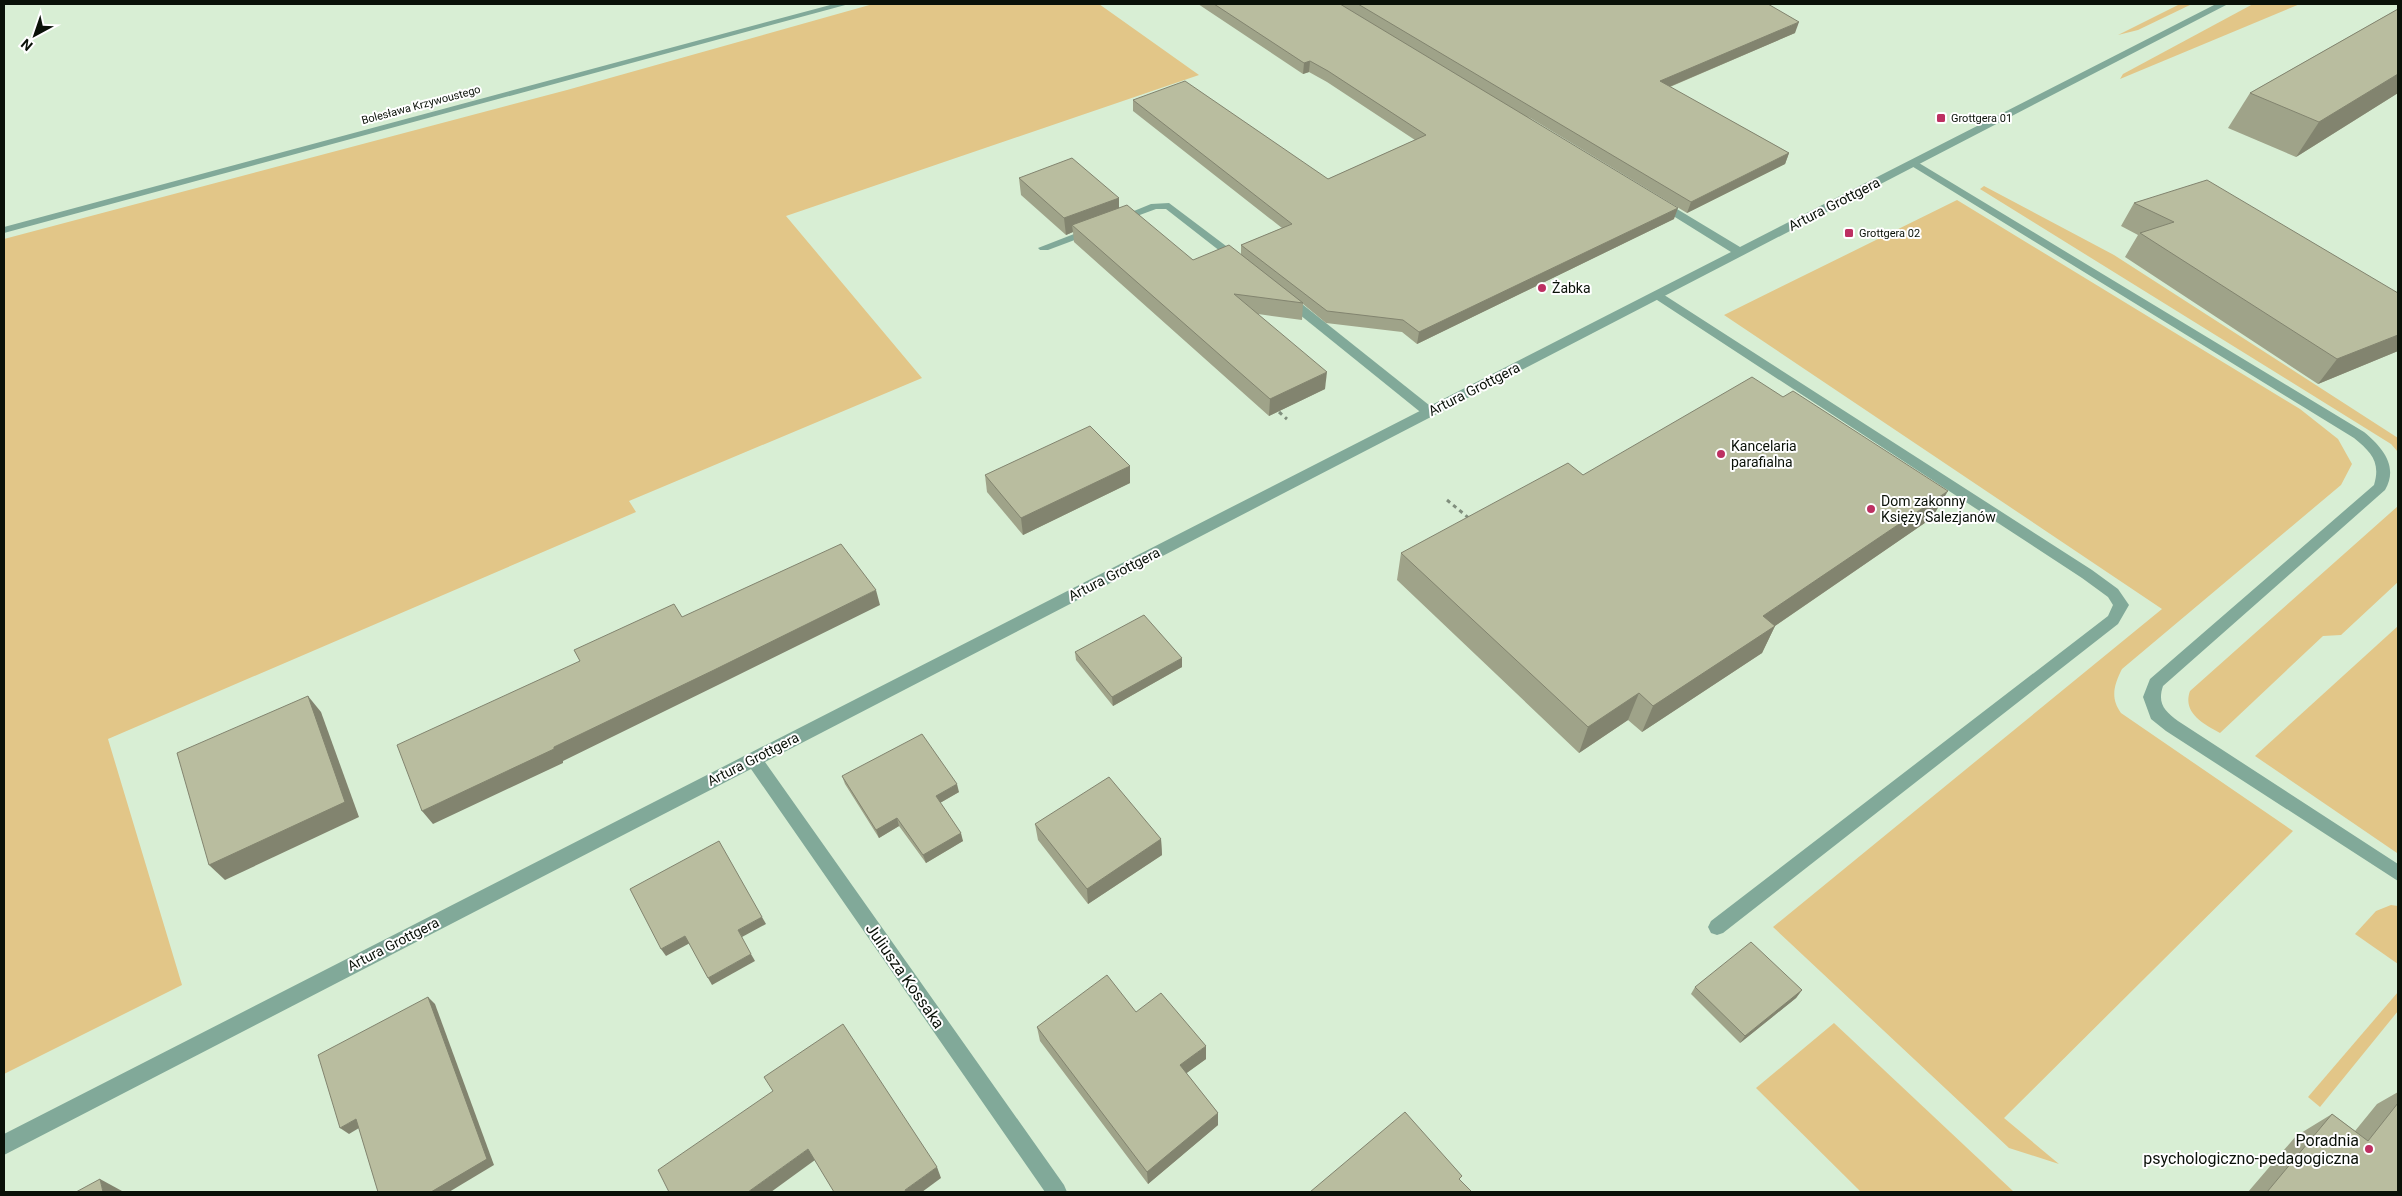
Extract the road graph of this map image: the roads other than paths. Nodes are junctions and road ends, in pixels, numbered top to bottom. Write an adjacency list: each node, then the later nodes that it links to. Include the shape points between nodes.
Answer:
1 (844, 4): 5 (street, Bolesława Krzywoustego)
2 (2223, 4): 3 (street, Artura Grottgera)
3 (1914, 163): 7 (street, Artura Grottgera); 13 (street, via 2359,435 2375,449 2383,462 2380,487 2156,684 2151,697 2157,714 2172,726)
4 (1650, 198): 7 (street)
5 (4, 230)
6 (1044, 248): 8 (street, via 1162,205 1179,212)
7 (1740, 252): 10 (street, Artura Grottgera)
8 (1247, 266)
9 (1276, 290): 11 (street)
10 (1658, 294): 11 (street, Artura Grottgera); 14 (street, via 2086,574 2113,593 2121,605 2113,620)
11 (1429, 412): 12 (street, Artura Grottgera)
12 (753, 759): 15 (street, Artura Grottgera); 16 (street, Juliusza Kossaka)
13 (2398, 873)
14 (1717, 927)
15 (4, 1145)
16 (1058, 1192)

